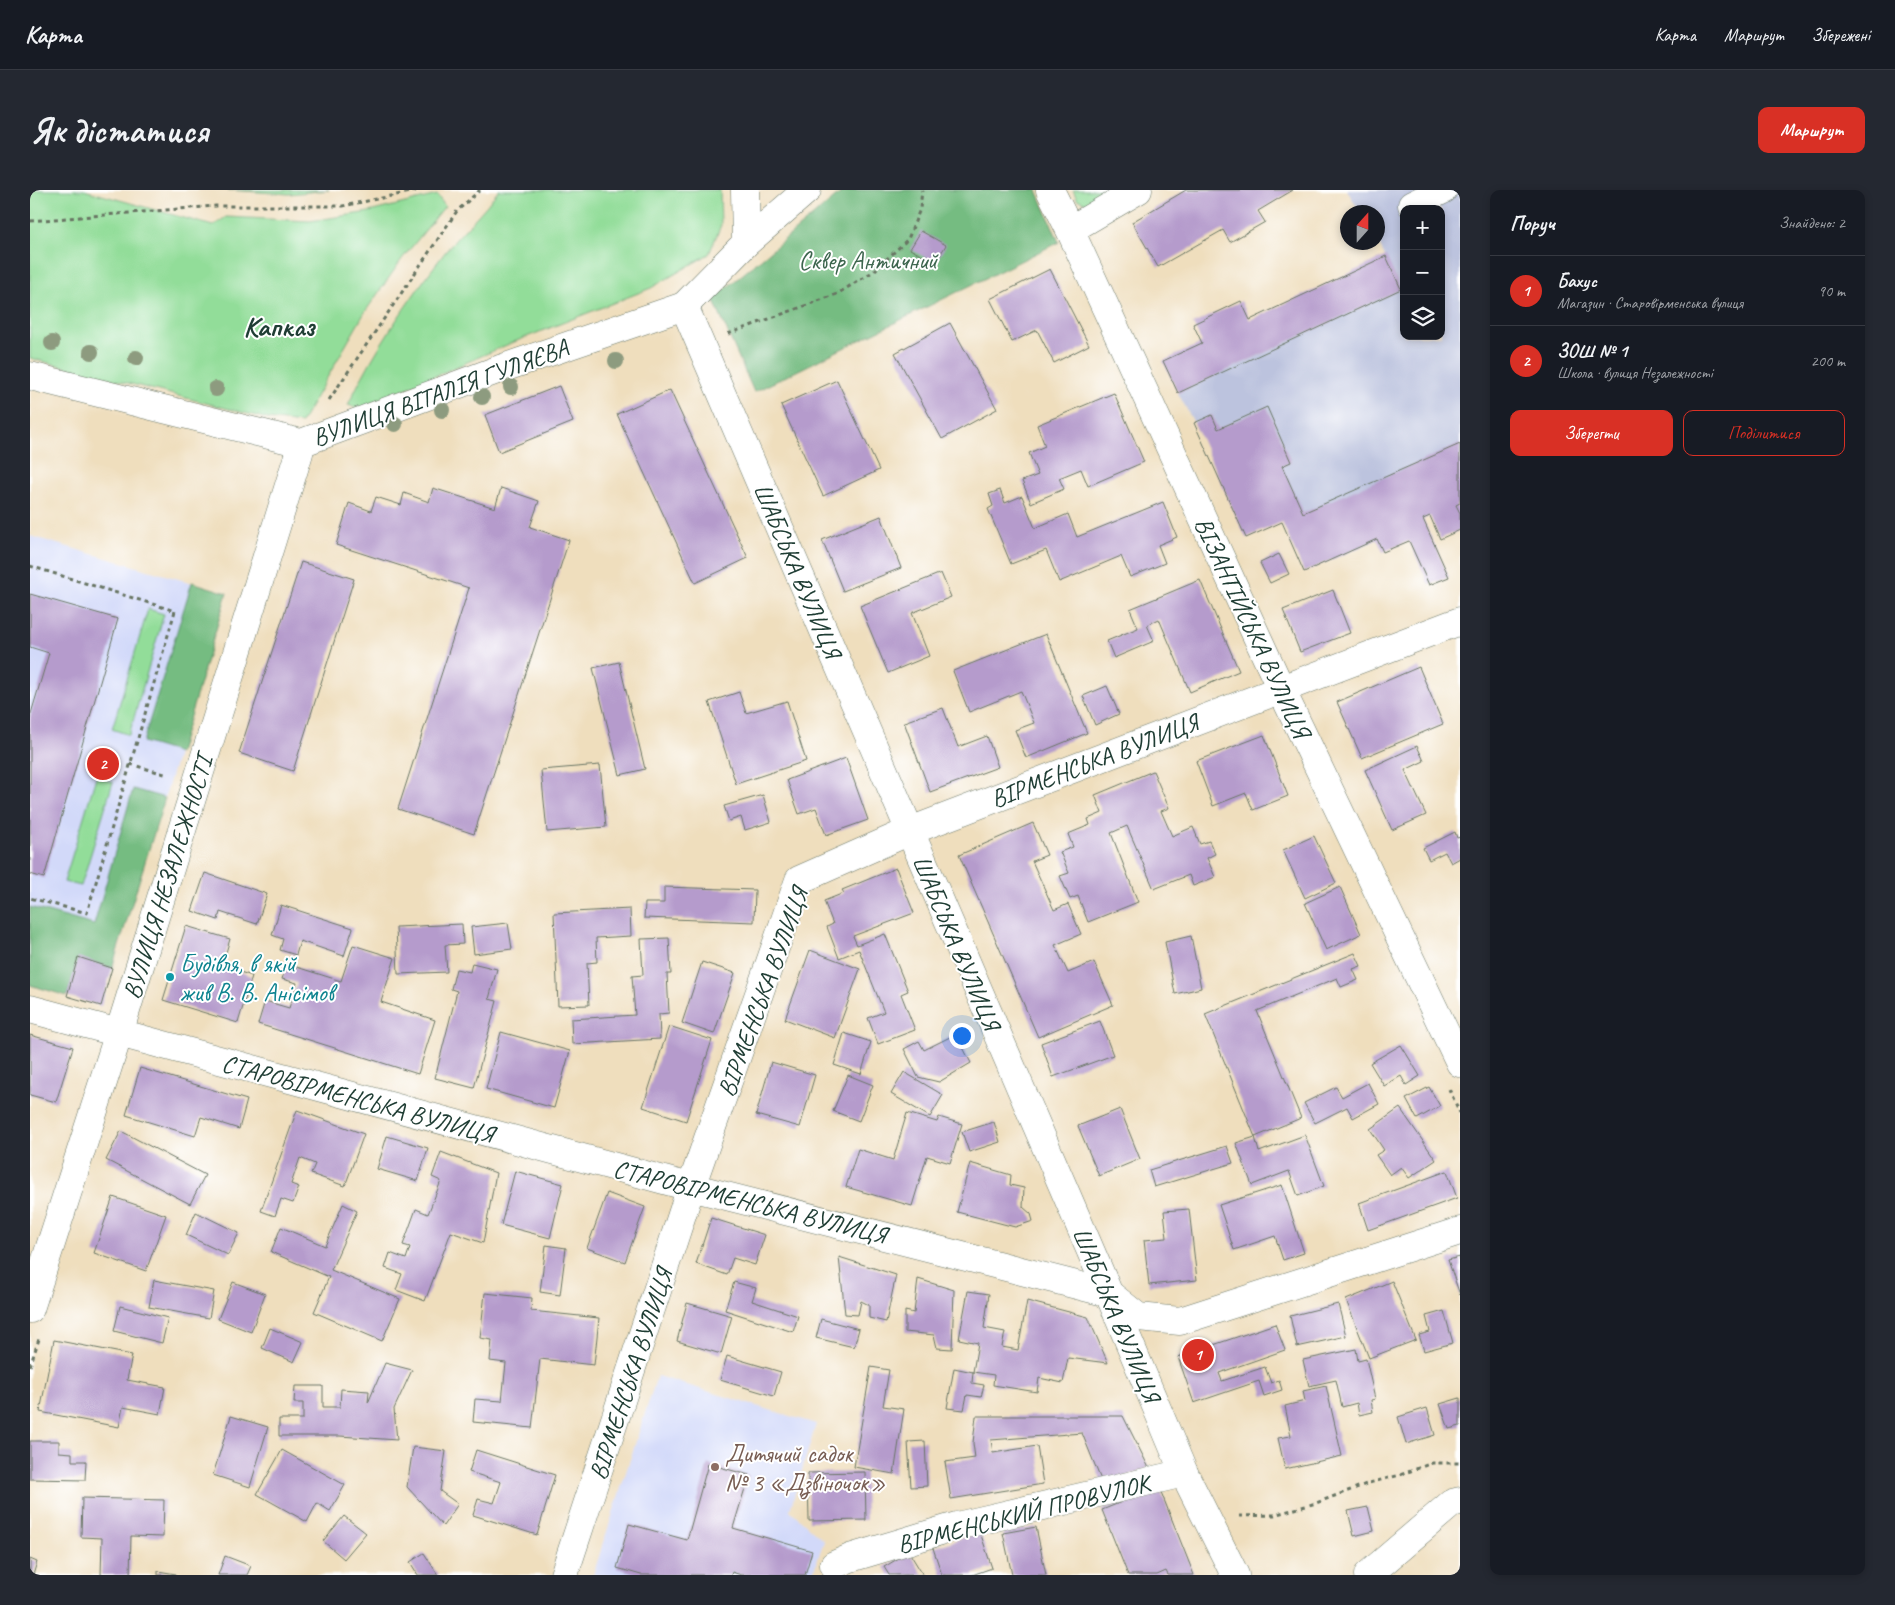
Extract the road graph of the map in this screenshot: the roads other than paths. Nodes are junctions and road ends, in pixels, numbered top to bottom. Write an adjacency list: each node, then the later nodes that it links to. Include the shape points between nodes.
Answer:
1 (745, 190): 8 (street)
2 (806, 190): 8 (street, ВУЛИЦЯ ВІТАЛІЯ ГУЛЯЄВА)
3 (1050, 190): 7 (street, ВІЗАНТІЙСЬКА ВУЛИЦЯ)
4 (1138, 190): 7 (street)
5 (1443, 190): 6 (street)
6 (1412, 205)
7 (1070, 230): 13 (street, ВІЗАНТІЙСЬКА ВУЛИЦЯ)
8 (746, 243): 9 (street, ВУЛИЦЯ ВІТАЛІЯ ГУЛЯЄВА)
9 (684, 306): 11 (street, ВУЛИЦЯ ВІТАЛІЯ ГУЛЯЄВА, via 500,369); 14 (street, ШАБСЬКА ВУЛИЦЯ)
10 (30, 376): 11 (street, ВУЛИЦЯ ВІТАЛІЯ ГУЛЯЄВА)
11 (301, 443): 16 (street, ВУЛИЦЯ НЕЗАЛЕЖНОСТІ)
12 (1460, 621): 13 (street, ВІРМЕНСЬКА ВУЛИЦЯ)
13 (1281, 689): 14 (street, ВІРМЕНСЬКА ВУЛИЦЯ); 17 (street, ВІЗАНТІЙСЬКА ВУЛИЦЯ)
14 (910, 831): 18 (street, ВІРМЕНСЬКА ВУЛИЦЯ, via 799,880); 20 (street, ШАБСЬКА ВУЛИЦЯ)
15 (30, 1010): 16 (street, СТАРОВІРМЕНСЬКА ВУЛИЦЯ)
16 (118, 1033): 18 (street, СТАРОВІРМЕНСЬКА ВУЛИЦЯ); 21 (street, ВУЛИЦЯ НЕЗАЛЕЖНОСТІ)
17 (1460, 1063)
18 (691, 1187): 20 (street, СТАРОВІРМЕНСЬКА ВУЛИЦЯ); 25 (street, ВІРМЕНСЬКА ВУЛИЦЯ)
19 (1460, 1231): 20 (street, СТАРОВІРМЕНСЬКА ВУЛИЦЯ, via 1180,1321 1138,1317)
20 (1108, 1293): 22 (street, ШАБСЬКА ВУЛИЦЯ)
21 (30, 1309)
22 (1184, 1473): 24 (street, ВІРМЕНСЬКИЙ ПРОВУЛОК, via 957,1526); 26 (street, ШАБСЬКА ВУЛИЦЯ)
23 (1460, 1501): 27 (street, via 1452,1503)
24 (834, 1565)
25 (564, 1575)
26 (1235, 1575)
27 (1368, 1575)

